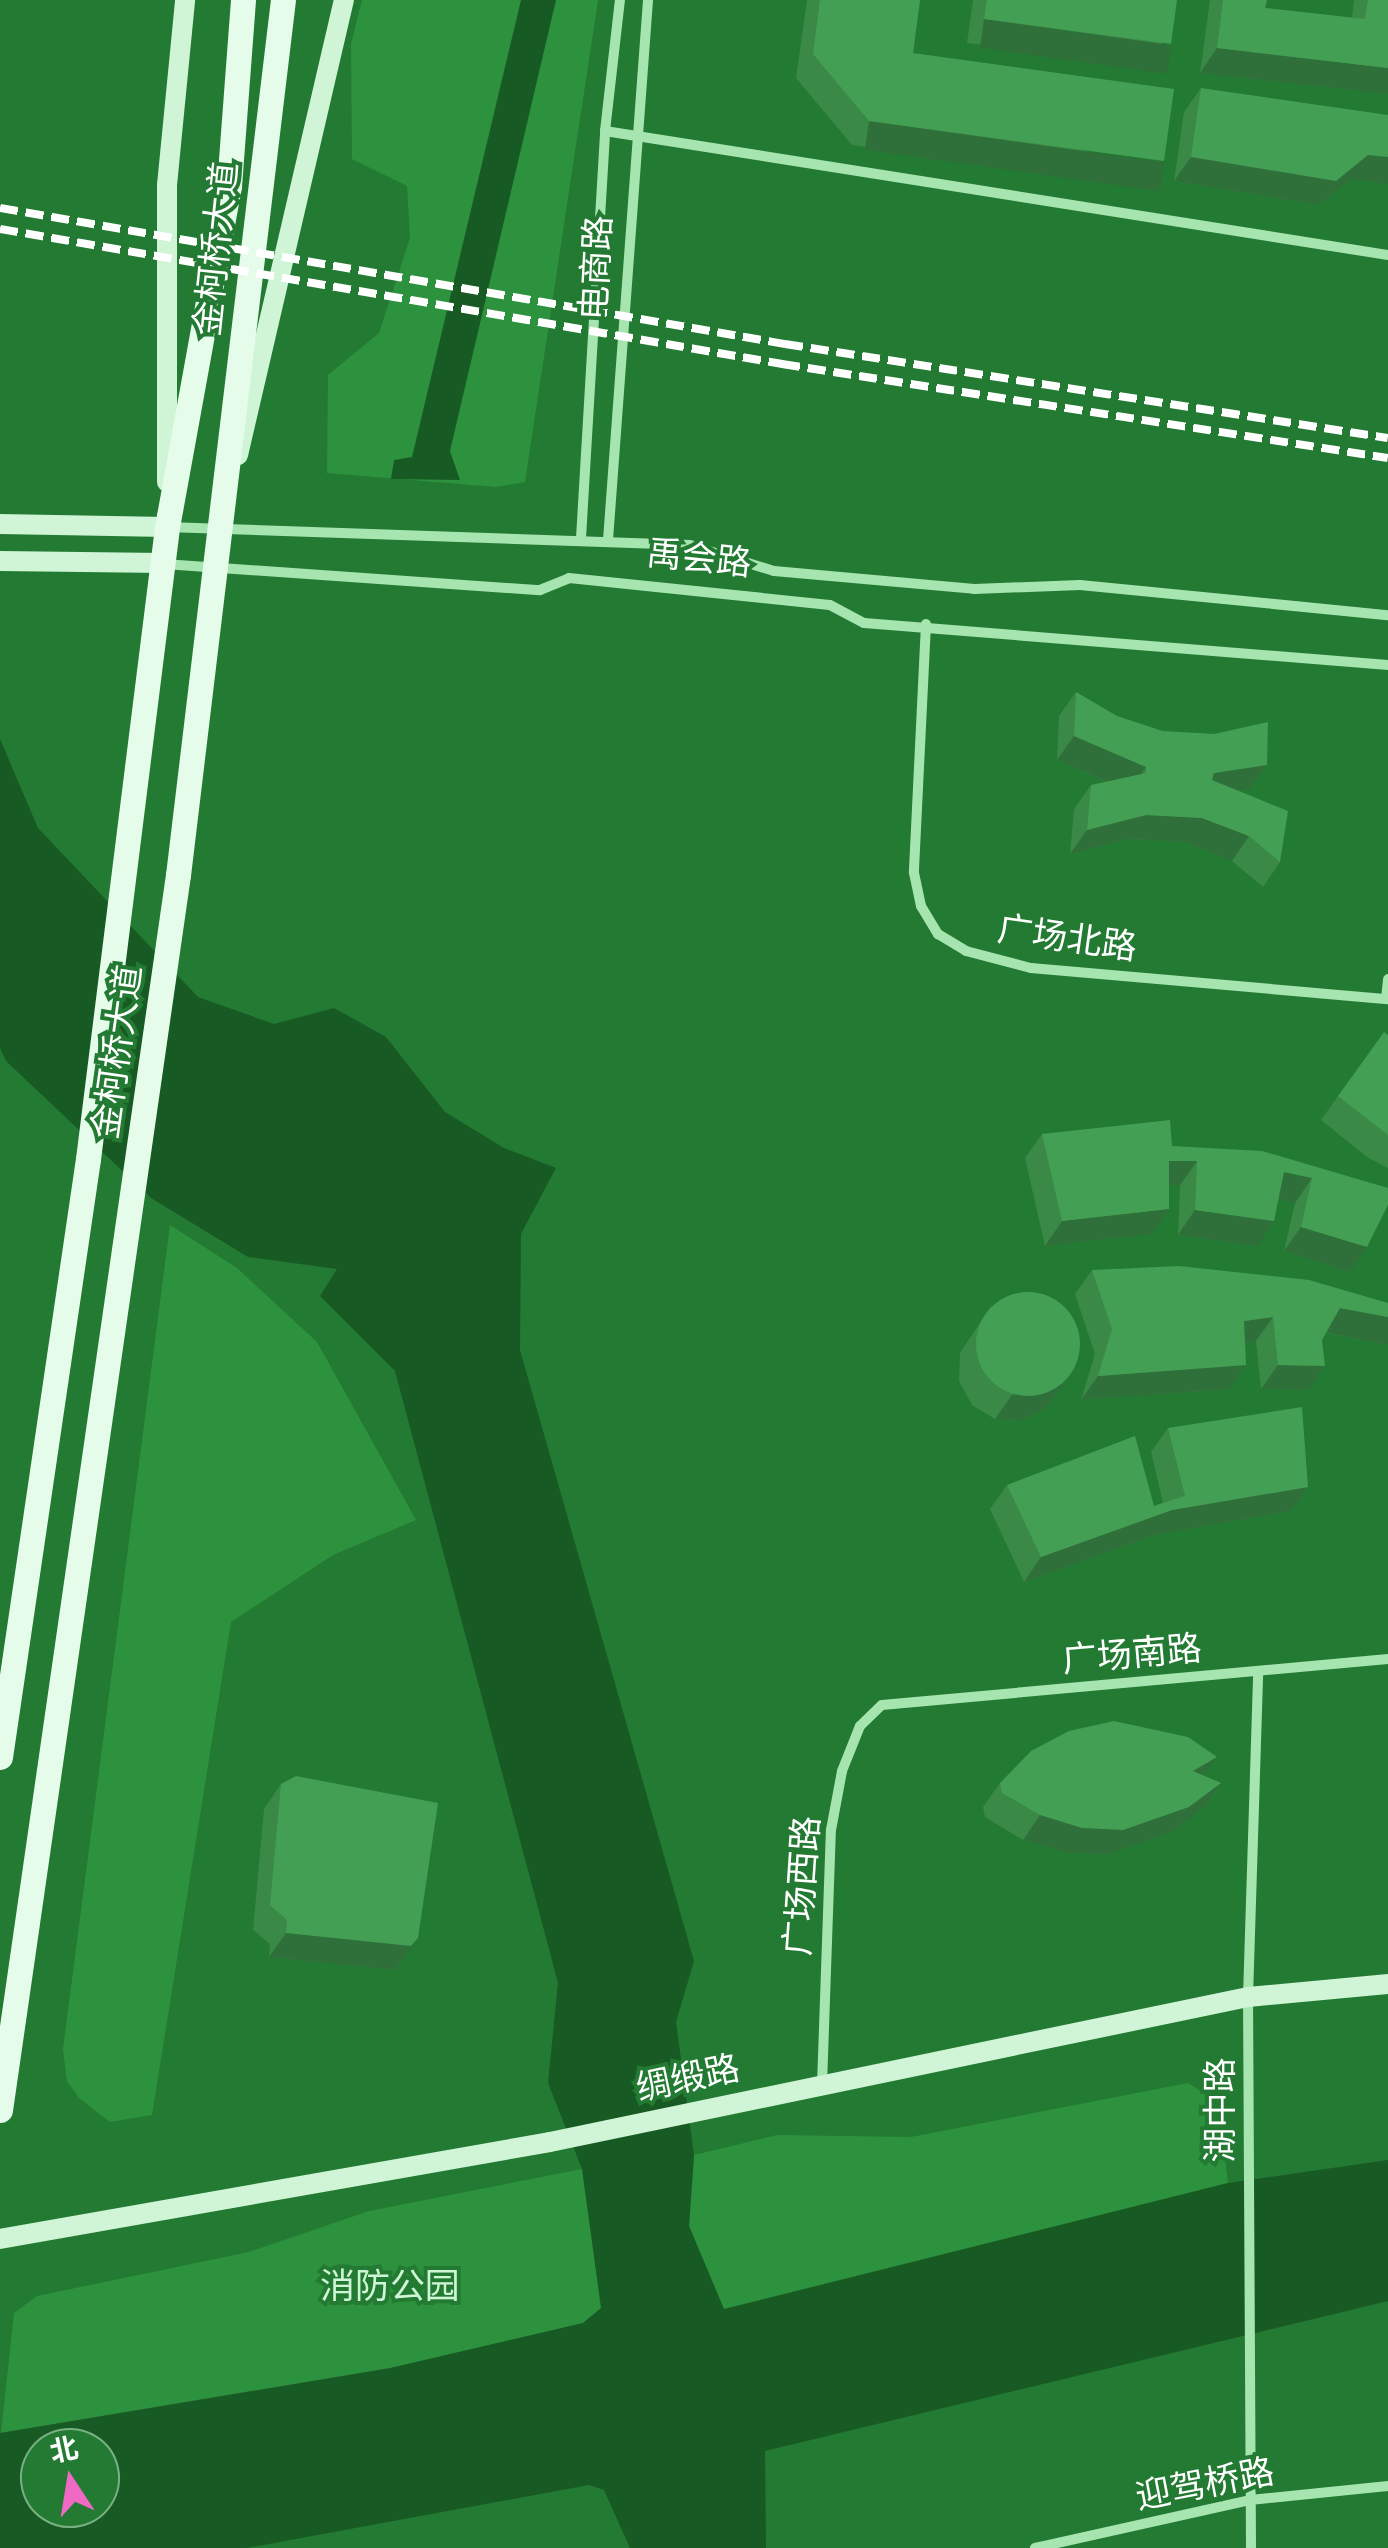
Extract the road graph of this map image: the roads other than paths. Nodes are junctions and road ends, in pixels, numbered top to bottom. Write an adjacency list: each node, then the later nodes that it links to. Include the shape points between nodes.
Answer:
1 (185, 0): 11 (street, via 167,185)
2 (244, 0): 11 (main road, 金柯桥大道, via 229,186)
3 (284, 0): 12 (main road, 金柯桥大道)
4 (344, 0): 12 (street)
5 (620, 0): 7 (street, 电商路)
6 (648, 0): 8 (street, 电商路)
7 (605, 131): 8 (street); 13 (street, 电商路)
8 (633, 137): 9 (street); 14 (street, 电商路)
9 (1388, 255)
10 (0, 524): 11 (street, 禹会路)
11 (167, 527): 12 (street, 禹会路); 16 (main road, 金柯桥大道)
12 (222, 530): 13 (street, 禹会路); 17 (main road, 金柯桥大道)
13 (581, 538): 14 (street, 禹会路)
14 (608, 540): 18 (street, 禹会路, via 690,545 774,571 974,589 1080,584)
15 (0, 561): 16 (street, 禹会路)
16 (163, 564): 17 (street, 禹会路); 26 (main road, 金柯桥大道, via 88,1159)
17 (218, 567): 19 (street, 禹会路, via 540,590 569,578 830,605 864,623); 30 (main road, 金柯桥大道)
18 (1388, 615)
19 (926, 624): 20 (street, 禹会路); 22 (street, 广场北路, via 914,873 921,906 938,934 966,950 1032,968)
20 (1388, 665)
21 (1388, 980): 22 (street)
22 (1387, 999)
23 (1388, 1660): 24 (street, 广场南路)
24 (1258, 1672): 25 (street, 广场南路); 28 (street, 湖中路)
25 (882, 1705): 29 (street, 广场西路, via 860,1726 842,1771 831,1830)
26 (0, 1757)
27 (1388, 1984): 28 (street, 绸缎路)
28 (1248, 1997): 29 (street, 绸缎路); 33 (street, 湖中路)
29 (822, 2084): 31 (street, 绸缎路, via 550,2142)
30 (0, 2110)
31 (0, 2239)
32 (1388, 2486): 33 (street, 迎驾桥路)
33 (1250, 2500): 34 (street, 迎驾桥路); 35 (street, 湖中路)
34 (1034, 2548)
35 (1251, 2548)

